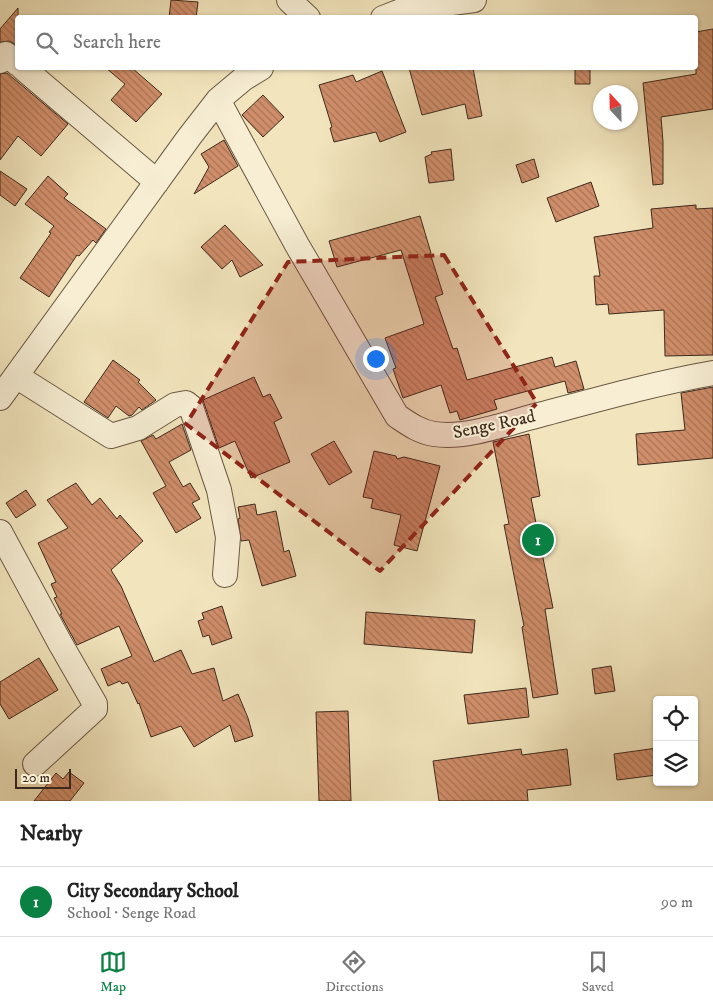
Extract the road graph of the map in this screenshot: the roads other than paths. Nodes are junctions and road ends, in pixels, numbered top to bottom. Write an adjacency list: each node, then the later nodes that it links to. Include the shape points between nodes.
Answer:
1 (289, 0): 3 (street)
2 (474, 0): 4 (street, via 406,9)
3 (305, 15)
4 (391, 15)
5 (23, 70): 8 (street)
6 (258, 70): 7 (street)
7 (218, 100): 8 (street); 9 (street, Senge Road, via 297,245 397,416 414,428 434,434 480,430)
8 (157, 182): 10 (street)
9 (713, 373)
10 (16, 376): 11 (street); 13 (street, via 111,436 138,428 175,405 186,403 191,406 219,490 228,537)
11 (0, 398)
12 (0, 532): 14 (street, via 95,704 95,709)
13 (225, 576)
14 (35, 764)

